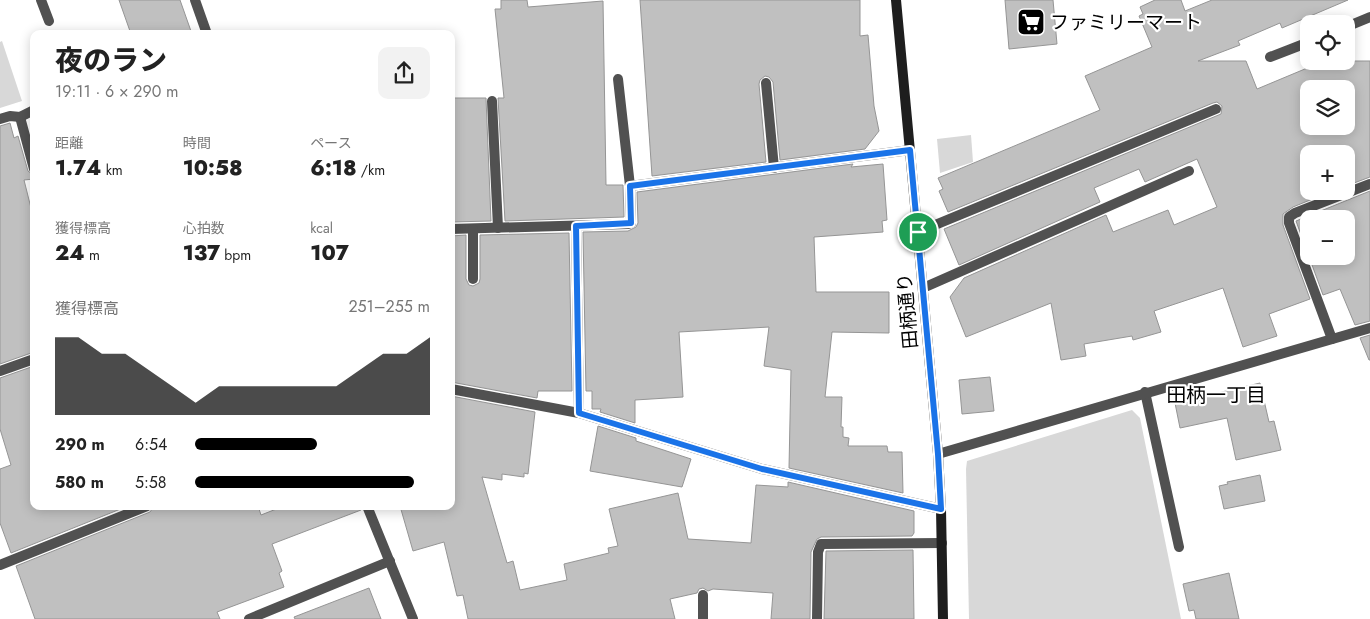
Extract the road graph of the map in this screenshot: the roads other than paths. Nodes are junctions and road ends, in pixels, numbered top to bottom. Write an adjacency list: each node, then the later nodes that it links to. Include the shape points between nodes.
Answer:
1 (40, 0): 5 (street)
2 (195, 0): 7 (street)
3 (896, 0): 17 (street, 田柄通り)
4 (1370, 17): 6 (street)
5 (49, 21)
6 (1355, 23)
7 (206, 30)
8 (1300, 45): 9 (street)
9 (1270, 57)
10 (618, 79): 22 (street)
11 (766, 83): 19 (street)
12 (492, 101): 24 (street)
13 (1216, 109): 27 (street)
14 (30, 112): 15 (street)
15 (20, 118): 16 (street); 18 (street)
16 (0, 119)
17 (910, 150): 19 (street); 27 (street, 田柄通り)
18 (30, 154)
19 (774, 168): 22 (street)
20 (1190, 171): 29 (street)
21 (1370, 184): 31 (street, via 1290,217 1289,223)
22 (630, 186): 23 (street, via 631,223)
23 (576, 226): 24 (street); 36 (street)
24 (498, 228): 26 (street)
25 (455, 229): 26 (street)
26 (473, 229): 28 (street)
27 (918, 232): 29 (street, 田柄通り)
28 (473, 279)
29 (923, 288): 37 (street, 田柄通り)
30 (1370, 328): 31 (street)
31 (1332, 339): 35 (street)
32 (30, 360): 33 (street)
33 (0, 371)
34 (455, 390): 36 (street)
35 (1145, 392): 37 (street); 42 (street)
36 (579, 413): 38 (street, via 762,469)
37 (938, 454): 38 (street, 田柄通り)
38 (941, 509): 41 (street, 田柄通り)
39 (138, 510): 44 (street)
40 (369, 510): 43 (street)
41 (942, 543): 49 (street, via 821,544 818,552); 50 (street, 田柄通り)
42 (1179, 547)
43 (390, 561): 46 (street); 47 (street)
44 (0, 565)
45 (703, 595): 48 (street)
46 (249, 619)
47 (412, 619)
48 (703, 619)
49 (817, 619)
50 (943, 619)

